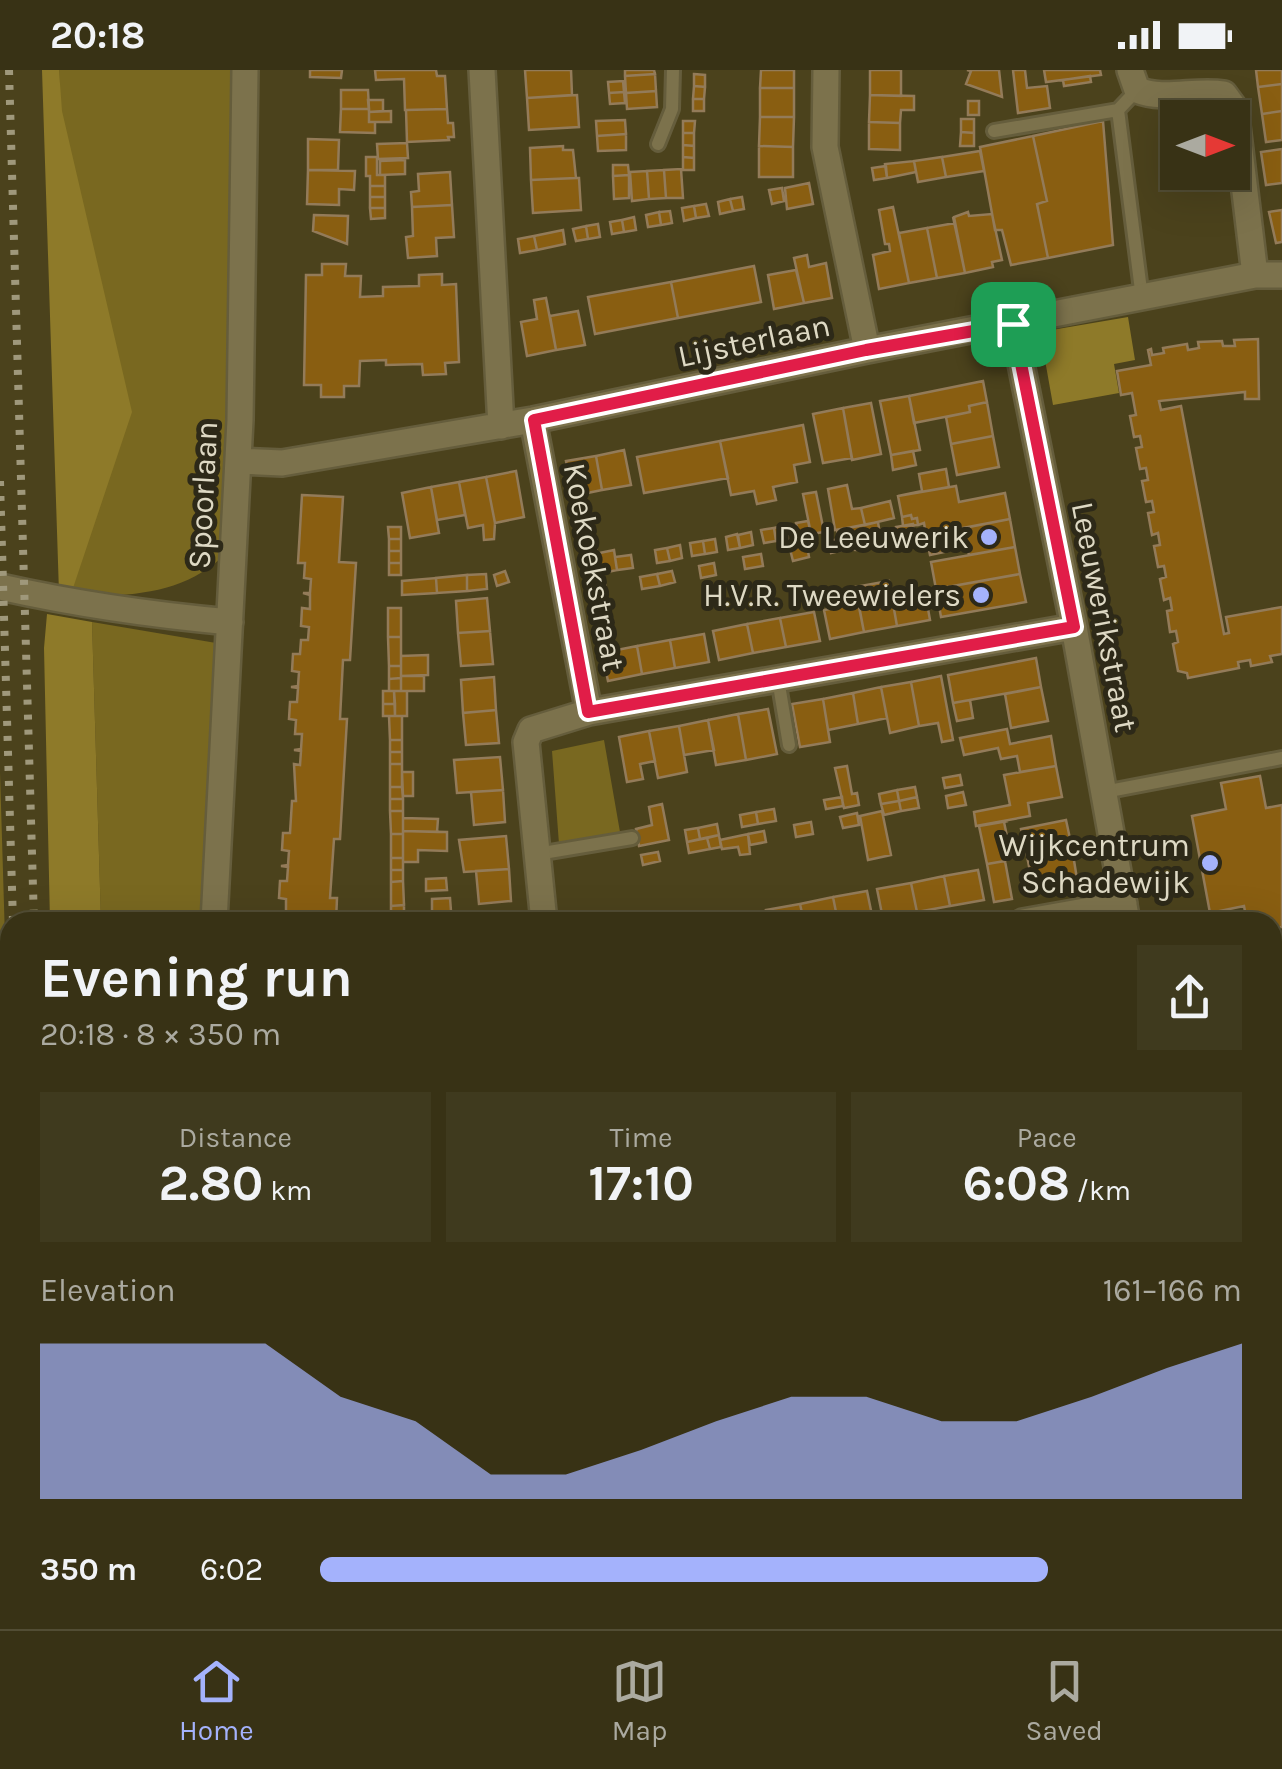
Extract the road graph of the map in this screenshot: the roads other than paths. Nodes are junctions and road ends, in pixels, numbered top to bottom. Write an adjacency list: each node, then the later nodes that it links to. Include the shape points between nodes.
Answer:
1 (246, 70): 16 (street, Spoorlaan)
2 (482, 70): 15 (street)
3 (673, 70): 8 (lane, via 672,110)
4 (826, 70): 13 (street, via 825,148)
5 (1134, 80): 6 (lane); 9 (street, via 1152,96 1224,94 1235,109)
6 (1118, 110): 7 (lane); 11 (lane)
7 (994, 131)
8 (658, 144)
9 (1255, 275): 10 (street, Lijsterlaan); 11 (street, Lijsterlaan)
10 (1282, 275)
11 (1142, 298): 12 (street, Lijsterlaan)
12 (1013, 324): 13 (street, Lijsterlaan); 19 (street, Leeuwerikstraat)
13 (866, 350): 14 (street, Lijsterlaan)
14 (534, 420): 15 (street, Lijsterlaan); 21 (street, Koekoekstraat)
15 (501, 426): 16 (street, Lijsterlaan, via 282,463)
16 (238, 461): 18 (street, Spoorlaan)
17 (0, 587): 18 (street, via 153,616)
18 (230, 622): 27 (street, Spoorlaan)
19 (1074, 627): 20 (street); 24 (street, Leeuwerikstraat)
20 (778, 679): 21 (street); 22 (lane)
21 (588, 712): 26 (street, Koekoekstraat, via 532,730 526,742)
22 (789, 745)
23 (1282, 758): 24 (lane)
24 (1104, 792): 29 (street, Leeuwerikstraat)
25 (632, 838): 26 (lane)
26 (537, 854): 28 (street, Koekoekstraat)
27 (215, 912)
28 (543, 912)
29 (1126, 912)

